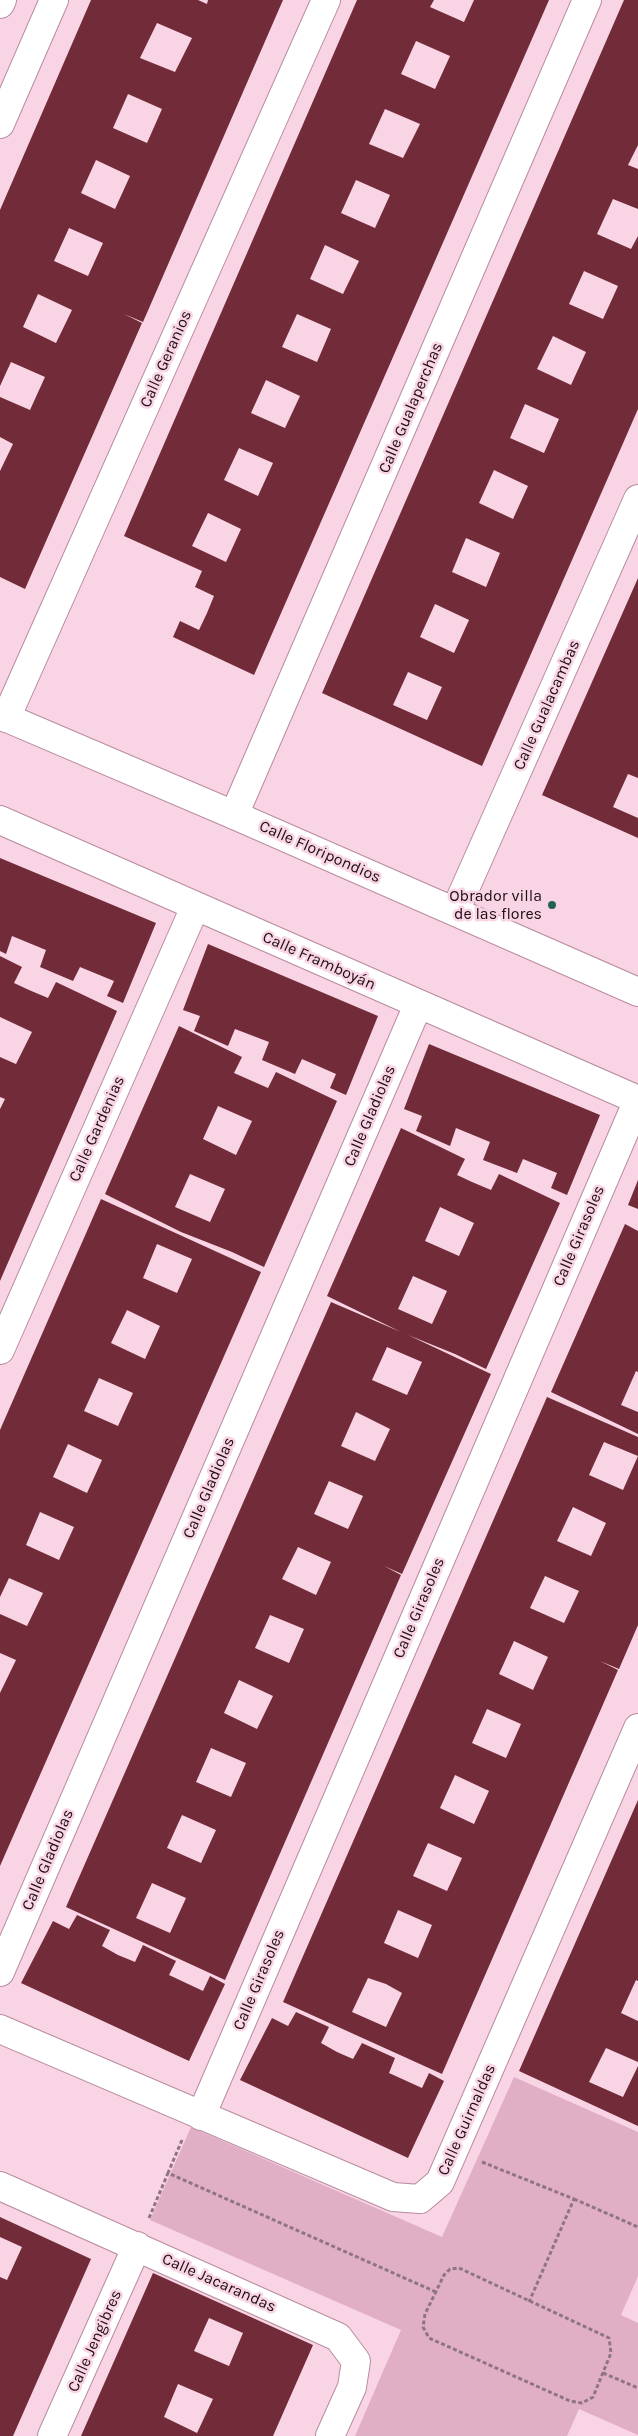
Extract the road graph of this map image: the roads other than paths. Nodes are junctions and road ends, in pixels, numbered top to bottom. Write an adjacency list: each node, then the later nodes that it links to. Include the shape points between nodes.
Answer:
1 (2, 0): 5 (street)
2 (54, 0): 6 (street)
3 (326, 0): 8 (street, Calle Geranios)
4 (587, 0): 9 (street, Calle Gualaperchas)
5 (0, 4)
6 (0, 124)
7 (638, 499): 12 (street, Calle Gualacambas)
8 (3, 717): 9 (street, Calle Floripondios)
9 (234, 815): 12 (street, Calle Floripondios)
10 (0, 820): 11 (street, Calle Framboyán)
11 (195, 907): 14 (street, Calle Framboyán); 16 (street, Calle Gardenias)
12 (455, 912): 13 (street, Calle Floripondios)
13 (638, 992)
14 (418, 1005): 15 (street, Calle Framboyán); 18 (street, Calle Gladiolas)
15 (638, 1100): 20 (street, Calle Girasoles)
16 (0, 1350)
17 (638, 1728): 20 (street, Calle Guirnaldas, via 440,2182 420,2199 392,2197)
18 (0, 1972)
19 (0, 2029): 20 (street, Calle Guirnaldas)
20 (197, 2115)
21 (0, 2186): 22 (street, Calle Jacarandas)
22 (137, 2246): 23 (street, Calle Jengibres); 24 (street, Calle Jacarandas, via 338,2337 356,2361 352,2387)
23 (52, 2436)
24 (330, 2436)

